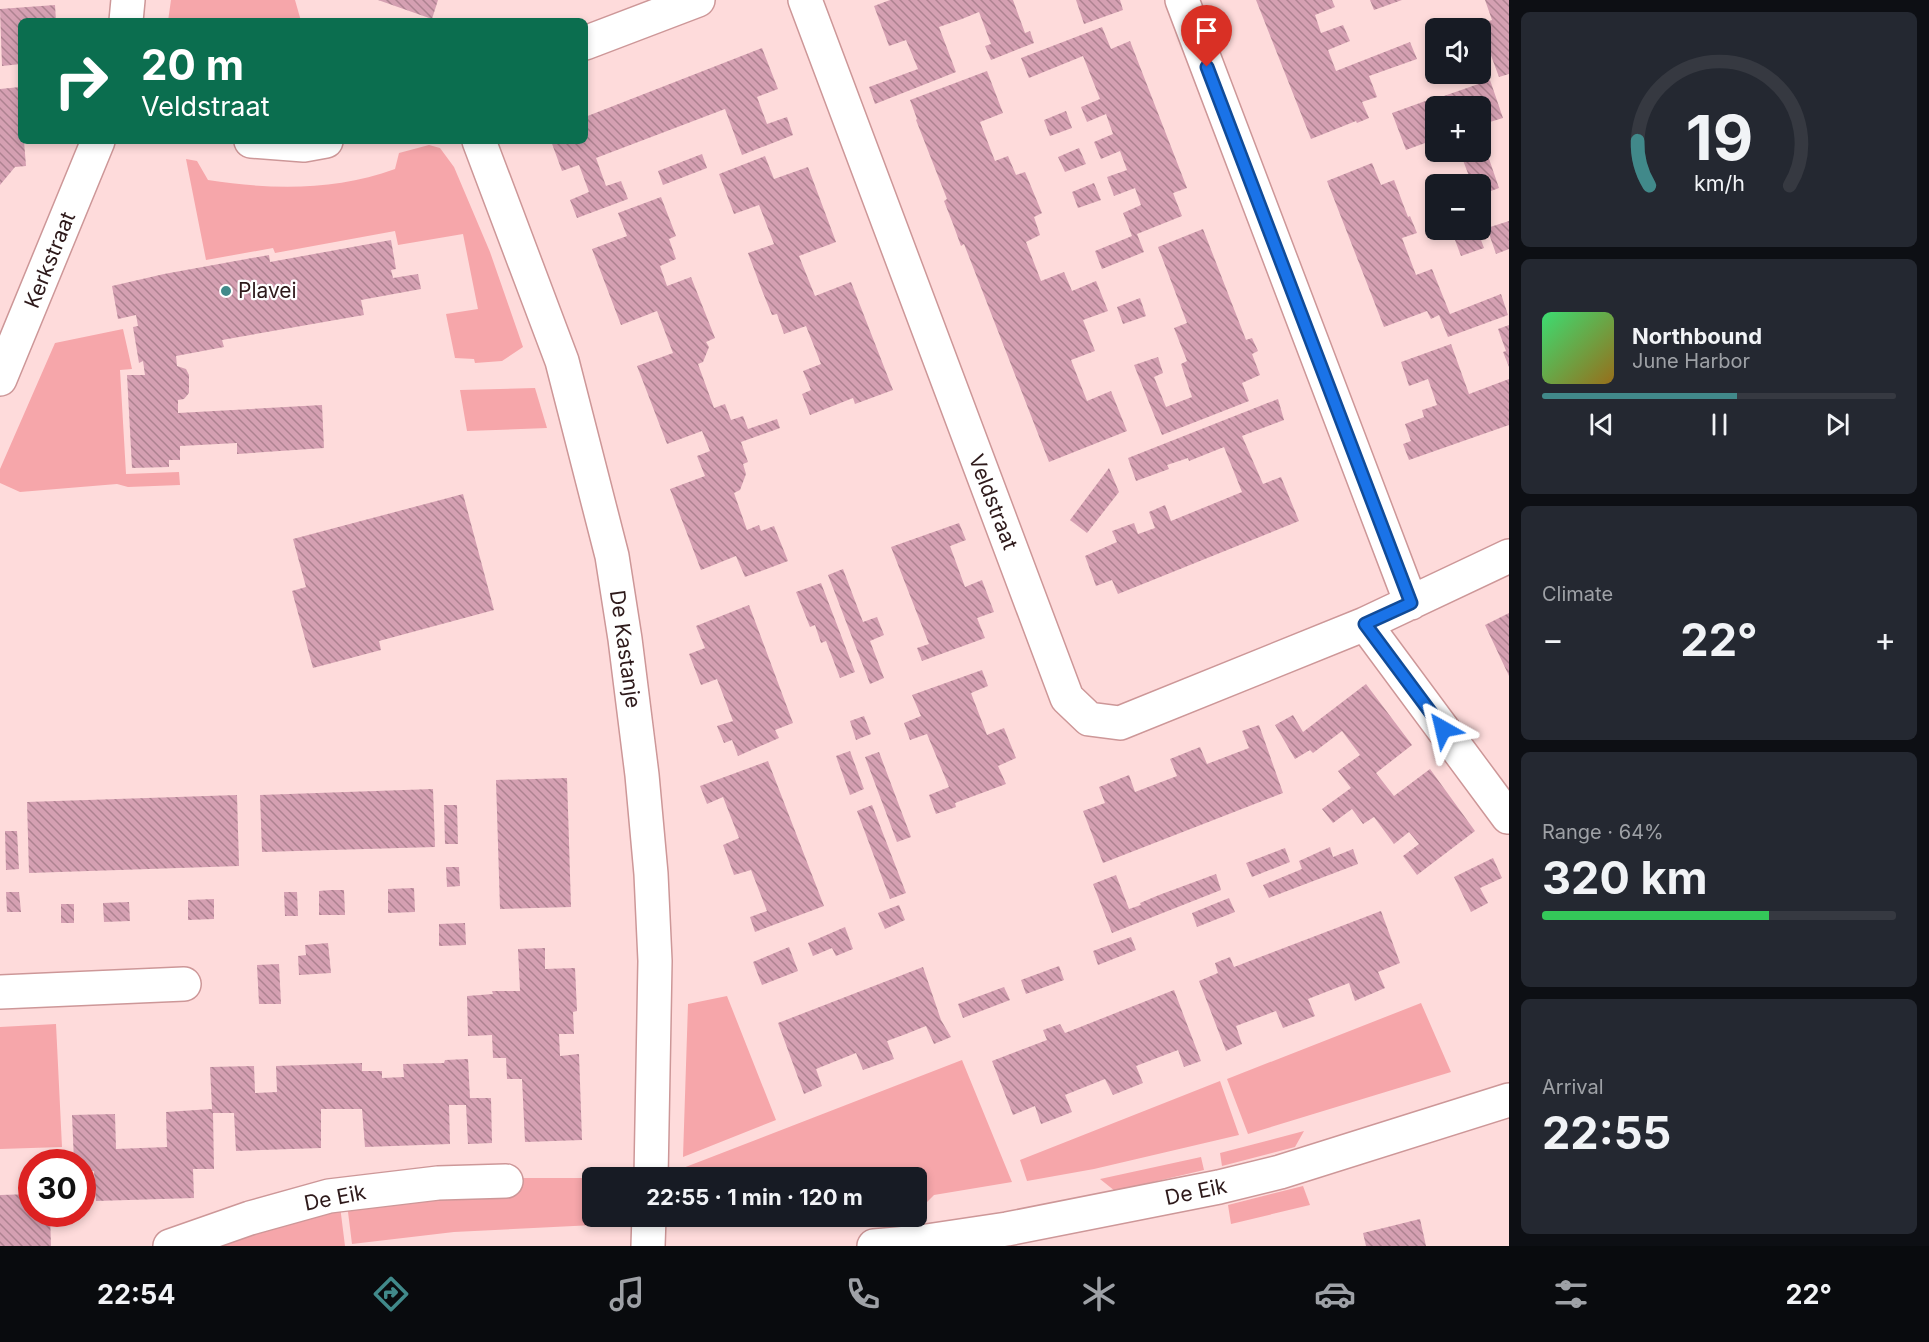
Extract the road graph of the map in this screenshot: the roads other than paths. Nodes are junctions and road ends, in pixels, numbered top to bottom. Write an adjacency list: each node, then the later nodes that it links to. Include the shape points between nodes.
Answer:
1 (128, 0): 5 (street)
2 (698, 0): 6 (street)
3 (805, 0): 14 (street, Veldstraat, via 1067,698 1089,719 1120,723)
4 (1182, 0): 13 (street)
5 (126, 18)
6 (588, 42)
7 (97, 144): 11 (street, Kerkstraat)
8 (291, 144): 9 (street)
9 (310, 144)
10 (480, 144): 19 (street, De Kastanje, via 562,360 612,556 626,639 651,874 655,961)
11 (0, 379)
12 (1509, 556): 13 (street, Veldstraat)
13 (1411, 603): 14 (street, Veldstraat)
14 (1365, 624): 15 (street)
15 (1508, 817)
16 (184, 984): 17 (street)
17 (0, 992)
18 (1509, 1100): 24 (street, De Eik, via 1280,1172 1219,1187 1007,1229)
19 (651, 1167)
20 (506, 1181): 22 (street, De Eik, via 438,1183 329,1196)
21 (649, 1227): 23 (street)
22 (170, 1246)
23 (648, 1246)
24 (874, 1246)

